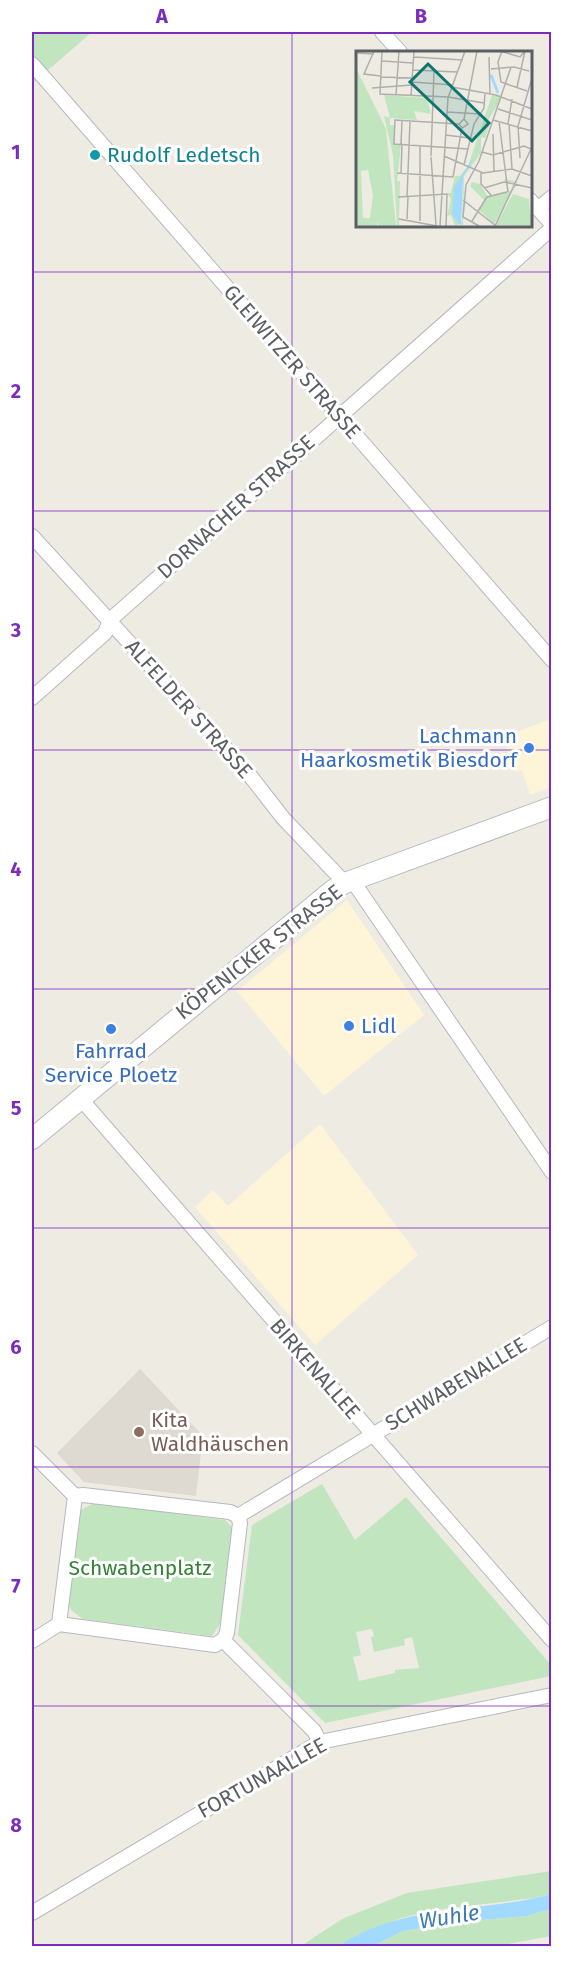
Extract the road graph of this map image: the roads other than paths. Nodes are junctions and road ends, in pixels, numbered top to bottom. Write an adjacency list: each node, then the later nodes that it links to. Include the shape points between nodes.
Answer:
1 (382, 32): 2 (street)
2 (399, 51)
3 (32, 64): 7 (street, GLEIWITZER STRASSE)
4 (552, 197): 5 (street)
5 (534, 204): 6 (street)
6 (552, 226): 7 (street, DORNACHER STRASSE)
7 (339, 416): 9 (street, DORNACHER STRASSE); 10 (street, GLEIWITZER STRASSE)
8 (32, 536): 9 (street, ALFELDER STRASSE)
9 (110, 620): 11 (street, DORNACHER STRASSE, via 105,633); 13 (street, ALFELDER STRASSE, via 248,773 283,818)
10 (552, 660)
11 (32, 698)
12 (552, 807): 13 (main road, KÖPENICKER STRASSE)
13 (349, 881): 14 (main road, KÖPENICKER STRASSE, via 303,913); 16 (street, ALFELDER STRASSE)
14 (80, 1098): 15 (main road, KÖPENICKER STRASSE); 18 (street, BIRKENALLEE)
15 (32, 1139)
16 (552, 1172)
17 (552, 1327): 18 (street, SCHWABENALLEE)
18 (371, 1435): 21 (street, SCHWABENALLEE); 24 (street, BIRKENALLEE)
19 (32, 1453): 20 (street)
20 (75, 1496): 21 (street); 22 (street)
21 (238, 1516): 23 (street, via 227,1633)
22 (59, 1624): 23 (street, via 215,1645); 25 (street)
23 (223, 1640): 27 (street, via 314,1731)
24 (552, 1640)
25 (32, 1641)
26 (552, 1695): 27 (street, FORTUNAALLEE)
27 (320, 1742): 28 (street, FORTUNAALLEE)
28 (32, 1914)

